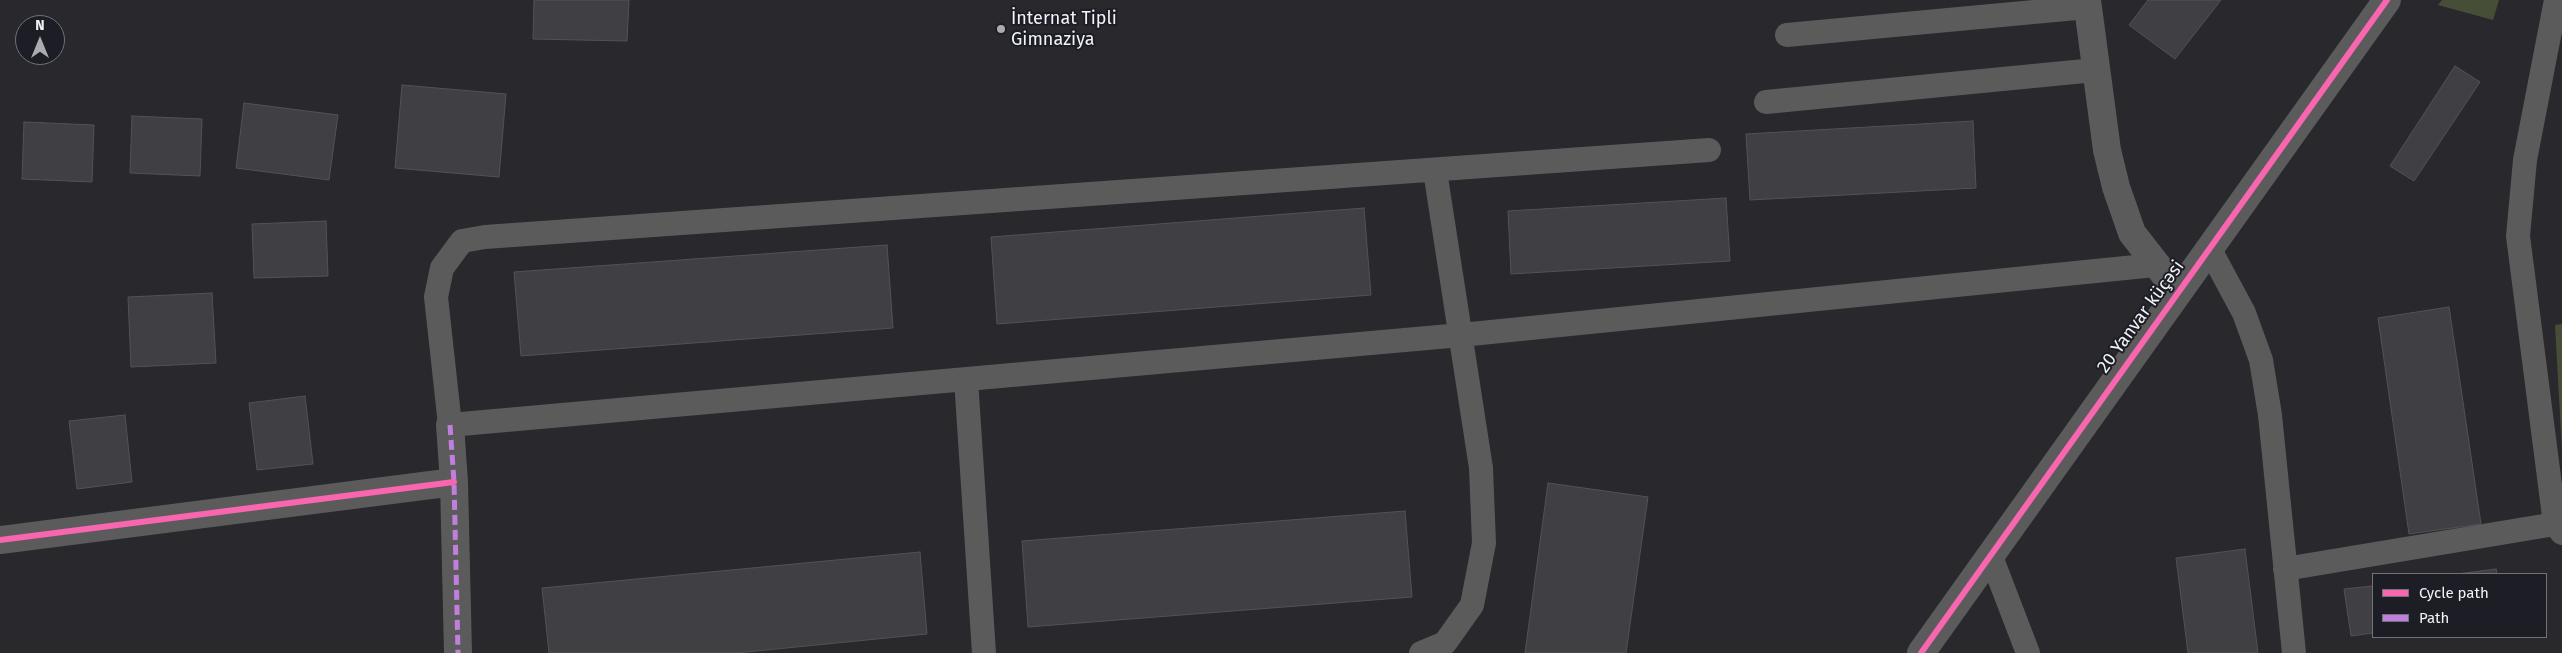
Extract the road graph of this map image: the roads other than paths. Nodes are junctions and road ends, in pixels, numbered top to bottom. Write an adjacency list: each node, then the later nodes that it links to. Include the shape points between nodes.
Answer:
1 (2387, 0): 9 (street, 20 Yanvar küçəsi)
2 (2556, 0): 16 (lane, via 2525,160 2518,236)
3 (2087, 3): 4 (lane); 5 (street)
4 (1787, 35)
5 (2095, 70): 6 (lane); 10 (street, via 2116,187 2132,233)
6 (1766, 102)
7 (1709, 150): 8 (lane)
8 (1436, 171): 12 (lane); 14 (lane, via 462,240 442,268 436,298)
9 (2209, 248): 11 (street, 20 Yanvar küçəsi); 19 (lane, via 2244,313 2261,360 2270,415)
10 (2155, 265): 11 (street); 12 (lane)
11 (2178, 292): 18 (street, 20 Yanvar küçəsi)
12 (1461, 334): 13 (lane); 22 (lane, via 1481,468 1484,543 1472,605 1445,643)
13 (966, 379): 14 (lane); 21 (lane)
14 (450, 425): 15 (street)
15 (454, 482): 17 (street); 20 (street)
16 (2559, 528): 19 (lane)
17 (0, 540)
18 (1990, 554): 23 (street, 20 Yanvar küçəsi); 24 (lane)
19 (2285, 569): 25 (lane)
20 (458, 653)
21 (984, 653)
22 (1421, 653)
23 (1921, 653)
24 (2028, 653)
25 (2294, 653)

